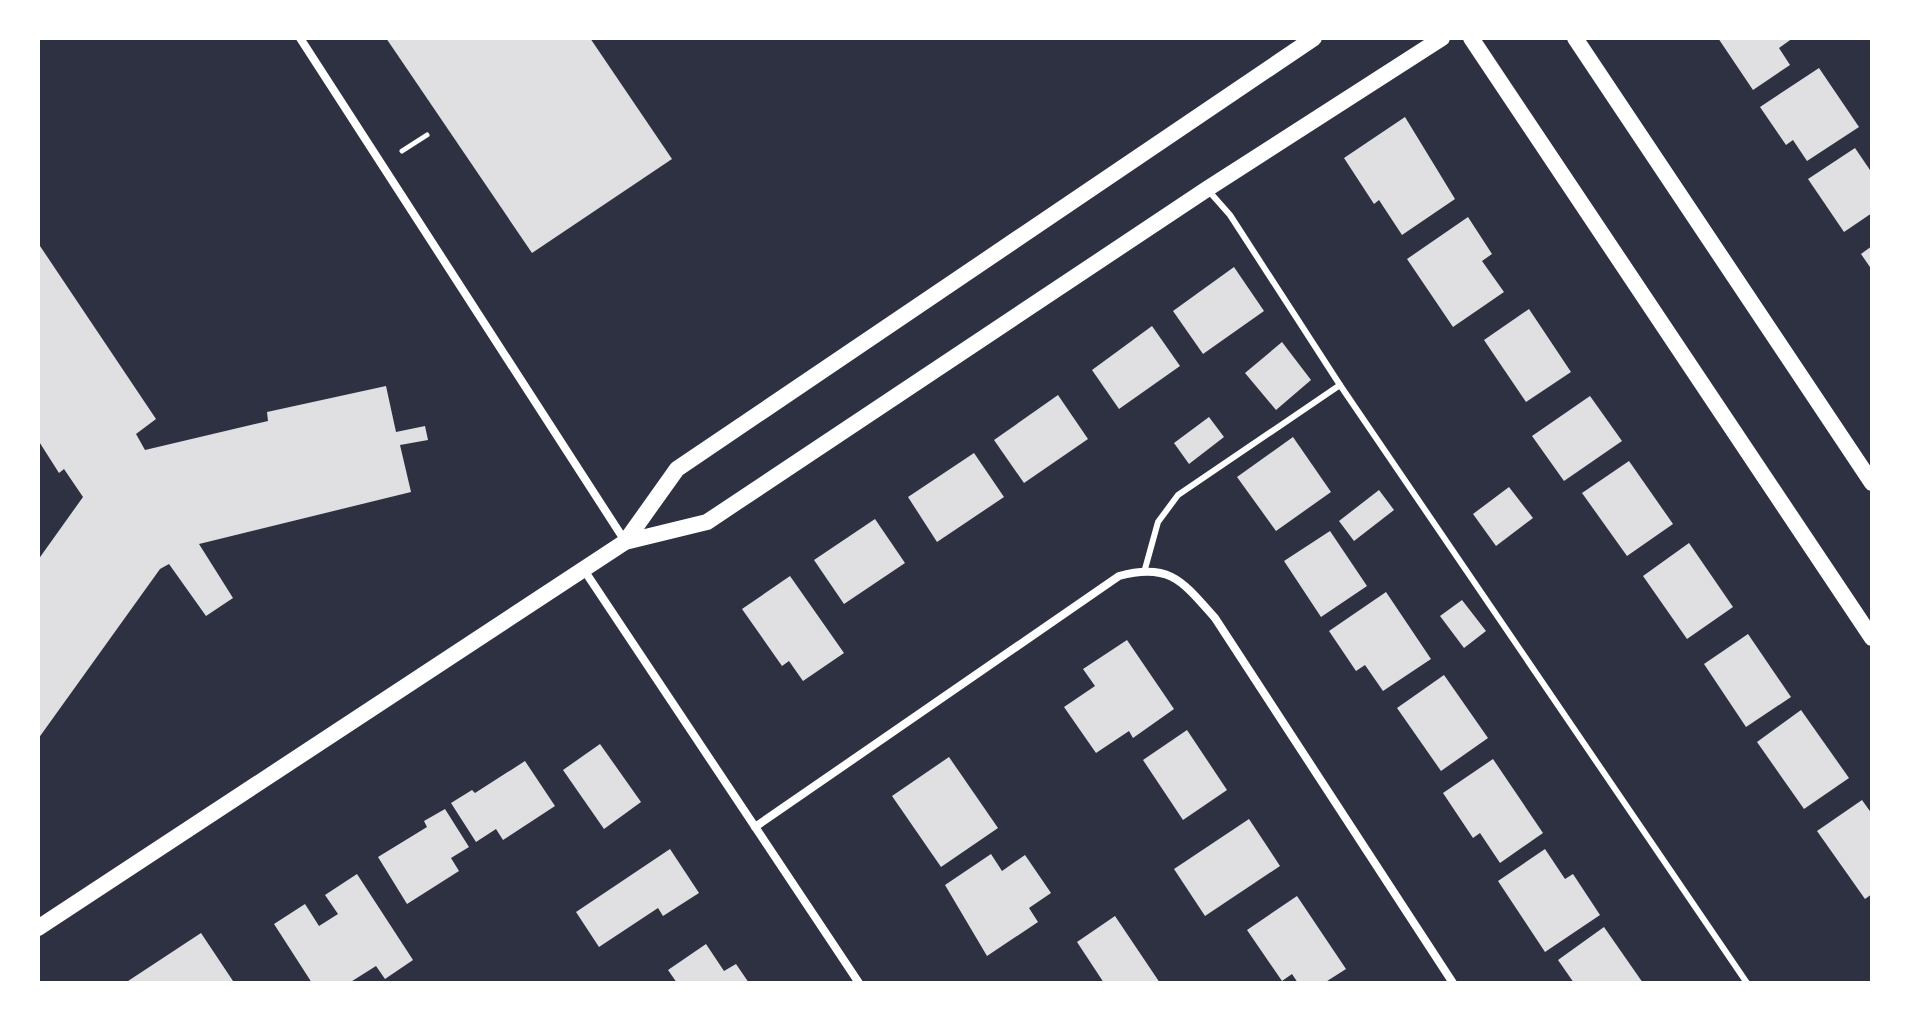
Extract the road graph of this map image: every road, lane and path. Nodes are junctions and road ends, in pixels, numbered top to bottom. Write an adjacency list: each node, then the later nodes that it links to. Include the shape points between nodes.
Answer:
1 (300, 38): 9 (street)
2 (1442, 38): 6 (main road)
3 (1471, 38): 12 (main road)
4 (1575, 38): 8 (main road)
5 (1309, 40): 9 (main road, via 677,469)
6 (1207, 189): 7 (lane, via 1230,215); 9 (main road, via 707,522)
7 (1340, 385): 10 (lane, via 1178,495 1158,522); 17 (lane)
8 (1872, 483)
9 (625, 542): 11 (main road)
10 (1145, 569): 13 (street, via 1119,576 1095,591); 16 (street, via 1168,573 1187,585 1215,618)
11 (583, 570): 13 (street); 14 (main road)
12 (1872, 638)
13 (755, 827): 15 (street)
14 (38, 928)
15 (859, 983)
16 (1453, 983)
17 (1747, 983)

